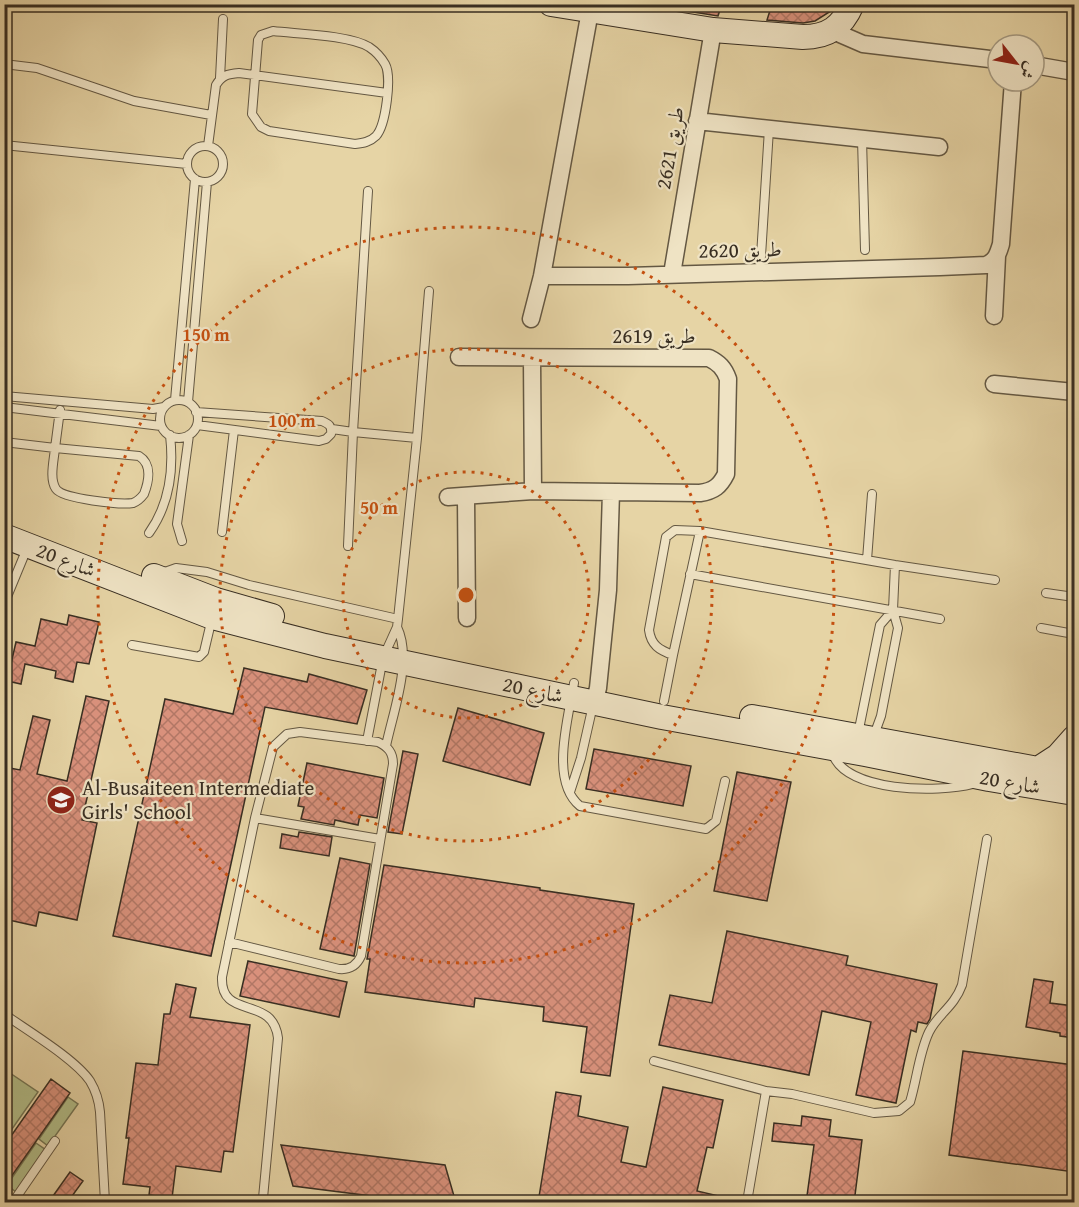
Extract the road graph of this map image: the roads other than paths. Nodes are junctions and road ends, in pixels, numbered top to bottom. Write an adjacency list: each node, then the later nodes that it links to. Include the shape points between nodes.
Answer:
1 (551, 4): 3 (main road)
2 (852, 4): 6 (main road, via 847,17)
3 (590, 11): 5 (main road); 30 (street)
4 (224, 20): 12 (lane)
5 (713, 30): 6 (main road, via 803,37); 16 (street, طريق 2621)
6 (833, 31): 7 (street, via 863,44)
7 (986, 59)
8 (4, 64): 15 (lane, via 37,68 134,101)
9 (1046, 67): 10 (street)
10 (1074, 72)
11 (255, 76): 12 (lane, via 229,74); 13 (lane); 13 (lane, via 258,40 267,32 356,41 378,54 386,64); 13 (lane, via 252,114 261,127 355,144 376,136 382,126)
12 (220, 78): 15 (lane)
13 (387, 93)
14 (1012, 93): 27 (street)
15 (211, 115): 20 (lane)
16 (697, 121): 17 (street); 29 (street, طريق 2621)
17 (769, 129): 18 (street); 28 (lane)
18 (862, 139): 21 (street); 26 (lane)
19 (4, 145): 22 (lane)
20 (208, 146): 22 (lane, via 191,152); 24 (lane, via 219,153 223,164 218,176)
21 (939, 147)
22 (187, 164): 23 (lane)
23 (195, 179): 24 (lane); 39 (lane)
24 (207, 182): 41 (lane)
25 (368, 191): 50 (lane)
26 (865, 250)
27 (998, 256): 28 (street, طريق 2620, via 986,265); 32 (street)
28 (760, 272): 29 (street, طريق 2620)
29 (672, 274): 30 (street, طريق 2620)
30 (542, 276): 33 (street)
31 (429, 291): 53 (lane)
32 (994, 316)
33 (531, 319)
34 (459, 357): 35 (street, طريق 2619)
35 (532, 359): 56 (street); 57 (street, طريق 2619, via 709,358 724,370 728,379 726,474 720,485 711,492 700,493)
36 (994, 384): 37 (street)
37 (1074, 392)
38 (4, 396): 40 (lane)
39 (175, 400): 41 (lane); 43 (lane)
40 (61, 401): 43 (lane, via 153,410); 45 (lane)
41 (188, 402): 44 (lane)
42 (4, 407): 45 (lane)
43 (164, 407): 47 (lane)
44 (196, 412): 46 (lane); 48 (lane, via 322,421)
45 (59, 415): 47 (lane); 55 (lane)
46 (197, 425): 49 (lane); 52 (lane)
47 (161, 426): 51 (lane)
48 (332, 429): 49 (lane, via 326,439 319,441); 50 (lane)
49 (234, 430): 63 (lane)
50 (353, 432): 53 (lane); 68 (lane)
51 (170, 435): 52 (lane); 64 (lane, via 168,490 160,518)
52 (189, 435): 66 (lane, via 177,524)
53 (417, 438): 83 (lane)
54 (4, 442): 55 (lane)
55 (55, 448): 55 (lane, via 52,482 65,496 132,503 144,494 148,467 139,456)
56 (533, 491): 57 (street, طريق 2619); 60 (street, طريق 2619)
57 (610, 492): 86 (street, via 608,590)
58 (872, 494): 69 (lane)
59 (448, 497): 60 (street, طريق 2619)
60 (466, 497): 79 (street)
61 (4, 520): 83 (main road, شارع 20, via 216,600 328,633)
62 (700, 531): 69 (lane); 71 (lane); 85 (lane, via 675,530 666,537 649,630 656,647)
63 (222, 532)
64 (149, 533)
65 (4, 536): 67 (main road, شارع 20)
66 (182, 541)
67 (28, 545): 73 (lane); 78 (main road, شارع 20)
68 (348, 546)
69 (867, 560): 70 (lane)
70 (895, 565): 72 (lane); 77 (lane)
71 (690, 574): 77 (lane); 85 (lane)
72 (995, 580)
73 (7, 587): 76 (lane)
74 (1046, 593): 75 (lane)
75 (1074, 597)
76 (4, 604)
77 (893, 610): 80 (lane); 90 (lane, via 880,625); 90 (lane, via 898,628 881,716)
78 (212, 617): 83 (main road, شارع 20); 84 (lane, via 204,652 199,657)
79 (468, 618)
80 (940, 619)
81 (1041, 628): 82 (lane)
82 (1074, 634)
83 (395, 644): 86 (main road, شارع 20); 89 (lane); 91 (lane)
84 (132, 645)
85 (673, 655): 87 (lane)
86 (584, 693): 87 (main road, شارع 20); 97 (lane, via 581,758); 97 (lane, via 561,760)
87 (663, 709): 90 (main road, شارع 20); 92 (main road, شارع 20)
88 (1074, 738): 93 (main road, via 1058,756)
89 (367, 741): 91 (lane); 99 (lane, via 300,732 281,737 270,753)
90 (866, 742): 92 (main road, شارع 20); 93 (main road, شارع 20); 95 (main road, شارع 20)
91 (386, 746): 100 (lane, via 393,764)
92 (831, 748): 95 (lane, via 834,759 854,777 895,786 943,789)
93 (1038, 769): 94 (main road, شارع 20)
94 (1074, 772)
95 (989, 779): 98 (main road, شارع 20)
96 (725, 781): 97 (lane, via 716,821 701,830 585,808 575,803)
97 (570, 792)
98 (1074, 793)
99 (255, 818): 100 (lane); 102 (lane)
100 (380, 839): 102 (lane, via 361,956 353,967 339,969)
101 (987, 839): 105 (lane, via 962,985 955,1001 929,1033 908,1106 899,1111 874,1113)
102 (229, 942): 109 (lane, via 222,977 225,995 234,1003 269,1016 277,1030)
103 (4, 1014): 108 (lane, via 78,1067 92,1083 100,1112)
104 (654, 1061): 105 (lane)
105 (765, 1091): 110 (lane)
106 (55, 1141): 107 (lane)
107 (13, 1203)
108 (105, 1203)
109 (265, 1203)
110 (747, 1203)

